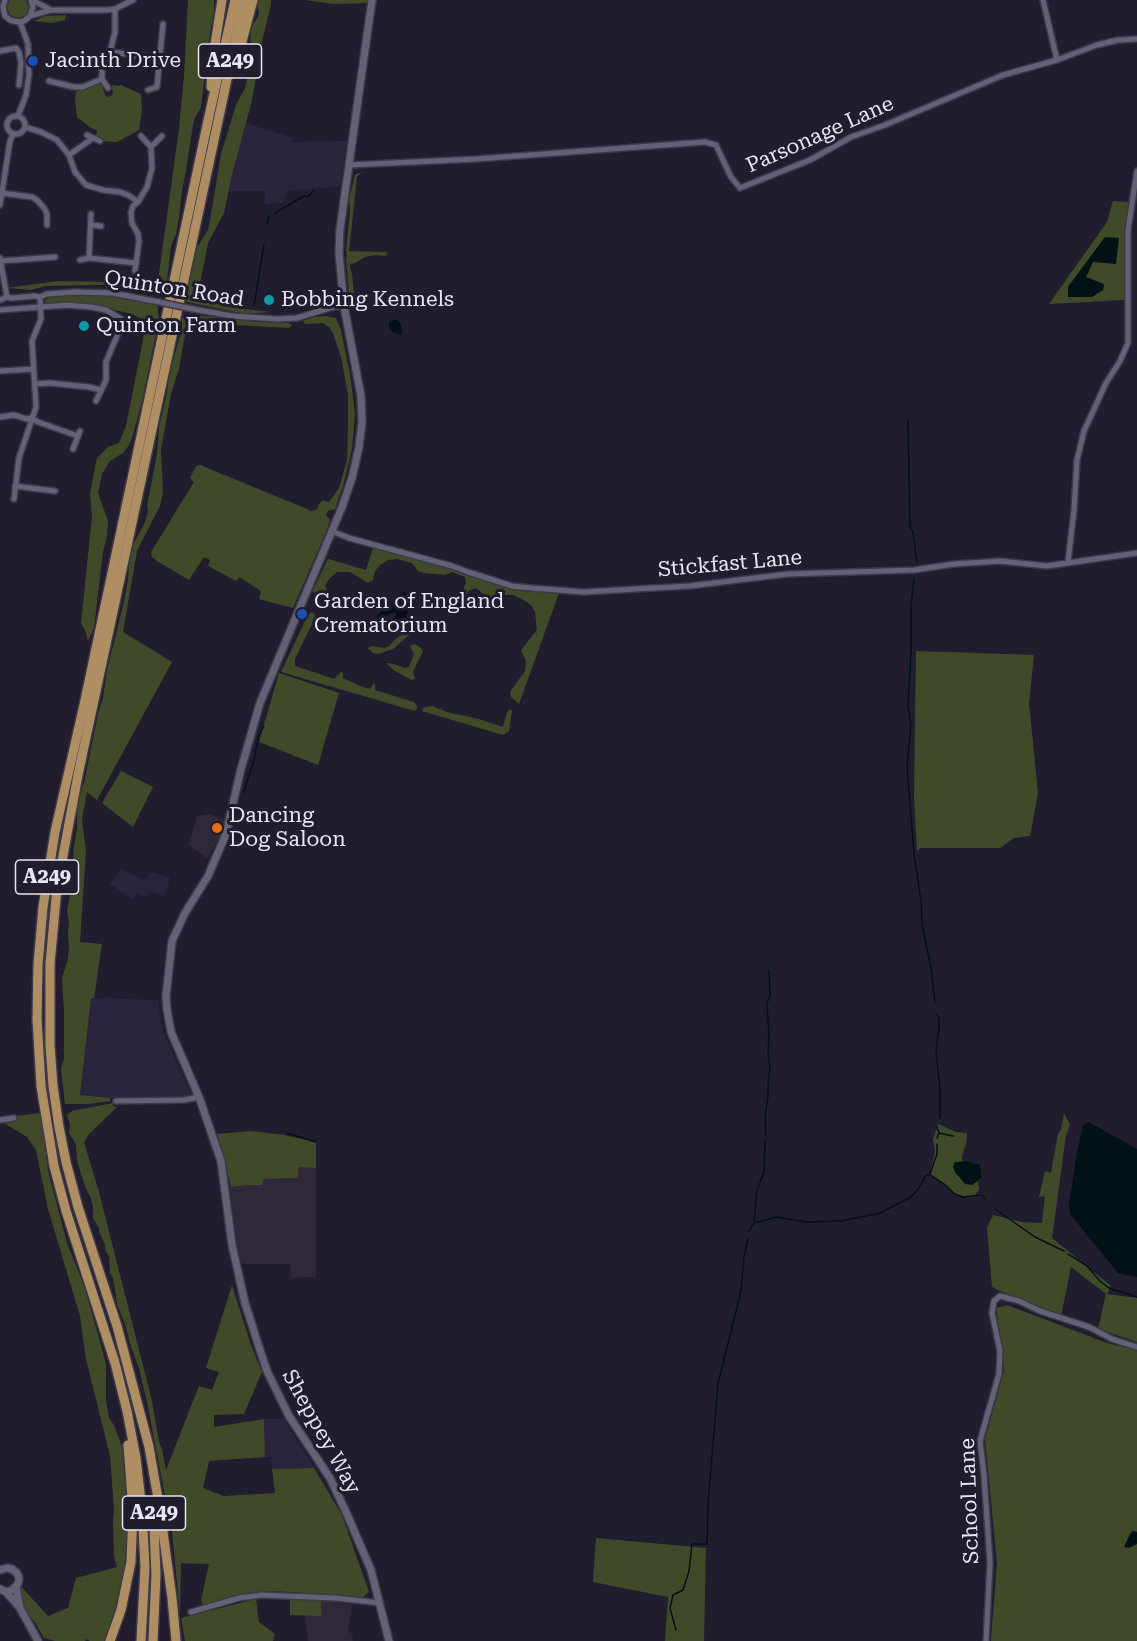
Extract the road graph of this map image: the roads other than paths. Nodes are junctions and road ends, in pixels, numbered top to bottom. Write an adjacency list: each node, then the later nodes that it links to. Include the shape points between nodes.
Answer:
1 (32, 0): 11 (street); 12 (street)
2 (133, 0): 10 (street)
3 (222, 0): 29 (highway)
4 (235, 0): 29 (highway, A249)
5 (244, 0): 30 (highway, A249)
6 (253, 0): 30 (highway)
7 (372, 0): 39 (street, Sheppey Way)
8 (1043, 0): 20 (street)
9 (3, 1): 13 (street)
10 (115, 9): 11 (street); 18 (street)
11 (51, 10): 12 (street)
12 (30, 16): 14 (street)
13 (3, 17): 14 (street)
14 (20, 22): 28 (street, via 28,44 29,75)
15 (163, 24): 19 (street)
16 (1137, 39): 20 (street, Parsonage Lane, via 1097,45)
17 (0, 51): 23 (street, via 19,51)
18 (110, 52): 19 (street); 21 (street, via 102,66)
19 (160, 58): 24 (street)
20 (1057, 60): 39 (street, Parsonage Lane, via 983,83 740,188 730,177 716,145 705,142)
21 (102, 79): 22 (street, via 69,90); 25 (street)
22 (49, 81)
23 (19, 85)
24 (157, 87): 26 (street); 27 (street)
25 (108, 88)
26 (148, 90)
27 (163, 91)
28 (18, 116): 31 (street); 32 (street)
29 (209, 116): 80 (highway, A249, via 55,832 39,946 38,1041 52,1155)
30 (218, 122): 79 (highway, A249, via 75,786 57,888 50,964 49,1023 59,1127 78,1207)
31 (3, 123): 33 (street)
32 (25, 127): 33 (street, via 19,134); 38 (street, via 57,140)
33 (13, 134): 41 (street)
34 (162, 135): 37 (street)
35 (141, 136): 37 (street)
36 (100, 141): 38 (street, via 90,137)
37 (151, 147): 42 (street, via 152,168)
38 (69, 155): 42 (street, via 75,172 86,185 120,192)
39 (349, 165): 57 (street, Sheppey Way, via 339,257)
40 (1137, 171): 73 (street, via 1128,230 1128,343 1084,431 1077,460)
41 (1, 193): 43 (street); 45 (street, via 32,197 50,214)
42 (138, 202): 52 (street, via 131,212 140,242)
43 (0, 205)
44 (91, 214): 46 (street)
45 (47, 225)
46 (91, 225): 47 (street); 49 (street)
47 (101, 226)
48 (55, 257): 50 (street)
49 (89, 258): 51 (street); 52 (street)
50 (0, 260): 54 (street)
51 (80, 260)
52 (136, 263): 53 (street)
53 (135, 271)
54 (7, 297): 55 (street, Quinton Road); 56 (street, Quinton Road)
55 (40, 297): 57 (street, Quinton Road, bridge, via 58,292 95,292 232,316 277,319); 58 (street)
56 (0, 300)
57 (344, 306): 71 (street, Sheppey Way, via 362,422 352,478)
58 (41, 307): 59 (street); 60 (street, via 33,338); 63 (street, via 91,307 121,319)
59 (0, 310)
60 (33, 369): 61 (street); 62 (street)
61 (0, 371)
62 (35, 384): 63 (street); 66 (street, via 36,407)
63 (101, 390): 64 (street)
64 (96, 401)
65 (0, 417): 66 (street)
66 (31, 418): 67 (street, via 79,433); 68 (street)
67 (73, 449)
68 (15, 486): 69 (street); 70 (street)
69 (55, 490)
70 (14, 500)
71 (332, 531): 73 (street, Stickfast Lane, via 512,586 559,591 689,586 788,574 914,570 1000,561 1047,566); 74 (street, Sheppey Way, via 260,703 226,834 172,941 166,987 168,1020)
72 (1137, 553): 73 (street, Stickfast Lane)
73 (1068, 562)
74 (200, 1097): 75 (street); 85 (street, Sheppey Way, via 221,1161 235,1262 263,1360 289,1416 338,1494 371,1570)
75 (116, 1101)
76 (14, 1118): 77 (street)
77 (0, 1120)
78 (1137, 1347): 94 (street, School Lane, via 1018,1301 1000,1296 994,1301 999,1374 980,1441 990,1563)
79 (134, 1386): 91 (highway, A249, via 150,1469 155,1522); 92 (highway, A249, via 153,1464)
80 (123, 1391): 89 (highway, A249, via 133,1539 128,1583); 90 (highway, A249, via 142,1510 145,1567)
81 (0, 1561): 82 (street)
82 (3, 1569): 83 (street, via 15,1571)
83 (16, 1587): 84 (street); 86 (street)
84 (2, 1590): 86 (street)
85 (380, 1603): 87 (street, via 262,1595); 93 (street, Sheppey Way)
86 (20, 1608): 88 (street)
87 (191, 1612)
88 (38, 1641)
89 (110, 1641)
90 (141, 1641)
91 (153, 1641)
92 (176, 1641)
93 (389, 1641)
94 (986, 1641)

